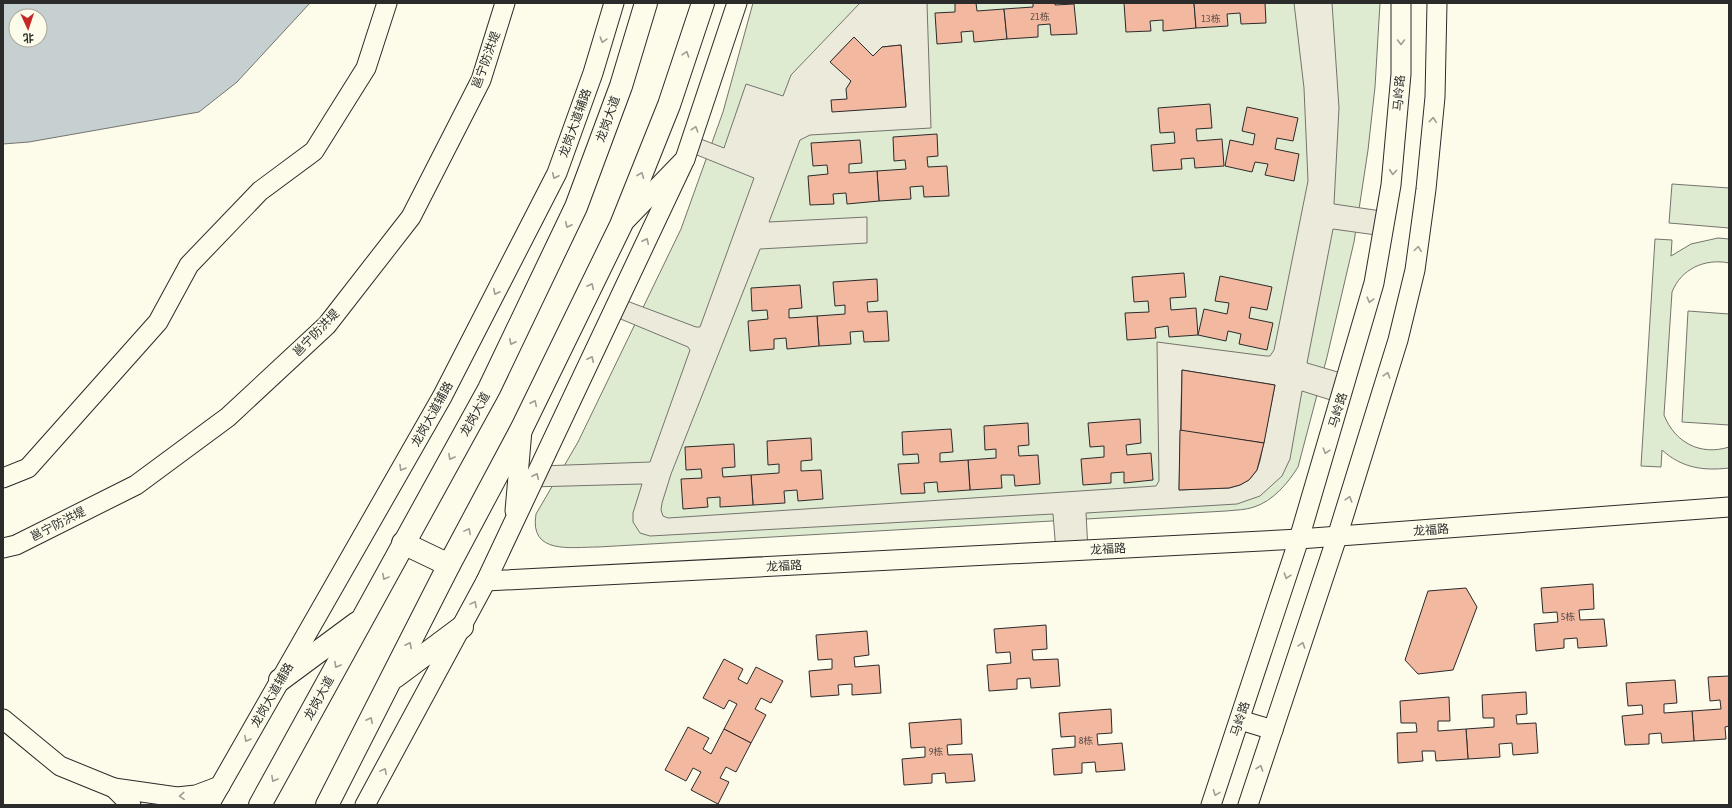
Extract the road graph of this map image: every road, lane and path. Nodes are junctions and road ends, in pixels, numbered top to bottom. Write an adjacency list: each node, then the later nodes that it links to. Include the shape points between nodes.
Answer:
1 (387, 3): 12 (street, via 366,68 314,151 260,191 189,265 158,322 28,468)
2 (505, 3): 18 (street, 邕宁防洪堤, via 481,80 411,217 327,325 228,417 136,485 16,545)
3 (614, 3): 23 (street, 龙岗大道辅路, one-way to 23, via 593,73 557,174 442,397)
4 (646, 3): 17 (main road, 龙岗大道, one-way to 17, via 620,86 576,207 490,389)
5 (703, 3): 10 (main road, one-way to 5, via 669,105)
6 (737, 3): 9 (street, one-way to 6)
7 (1401, 3): 16 (street, 马岭路, one-way to 16, via 1401,74 1391,185 1383,236 1374,283 1358,342)
8 (1437, 3): 15 (street, one-way to 8, via 1398,340 1414,270 1426,189 1435,98)
9 (685, 159): 10 (street); 14 (street, one-way to 9)
10 (621, 225): 11 (main road, one-way to 10)
11 (522, 428): 14 (street); 19 (main road, one-way to 11)
12 (3, 478)
13 (1729, 507): 15 (street, 龙福路)
14 (513, 524): 20 (street)
15 (1337, 537): 16 (street, 龙福路); 27 (street, one-way to 15)
16 (1299, 539): 20 (street, 龙福路); 26 (street, 马岭路, one-way to 26)
17 (403, 543): 19 (main road); 21 (main road, 龙岗大道, one-way to 21)
18 (3, 548)
19 (449, 565): 24 (main road, one-way to 19)
20 (486, 581): 22 (street, one-way to 20)
21 (362, 619): 23 (main road); 32 (main road, 龙岗大道, one-way to 32)
22 (462, 627): 24 (main road); 34 (street, one-way to 22)
23 (280, 680): 28 (street, 龙岗大道辅路, one-way to 28)
24 (391, 680): 33 (main road, one-way to 24)
25 (3, 719): 29 (street, via 60,766)
26 (1240, 720): 27 (street); 35 (street, 马岭路, one-way to 35)
27 (1273, 730): 36 (street, one-way to 27)
28 (220, 786): 29 (street, one-way to 29, via 196,795 178,797); 31 (street, 龙岗大道辅路)
29 (114, 788): 30 (street)
30 (131, 805)
31 (209, 805)
32 (260, 805)
33 (327, 805)
34 (365, 805)
35 (1211, 805)
36 (1248, 805)

